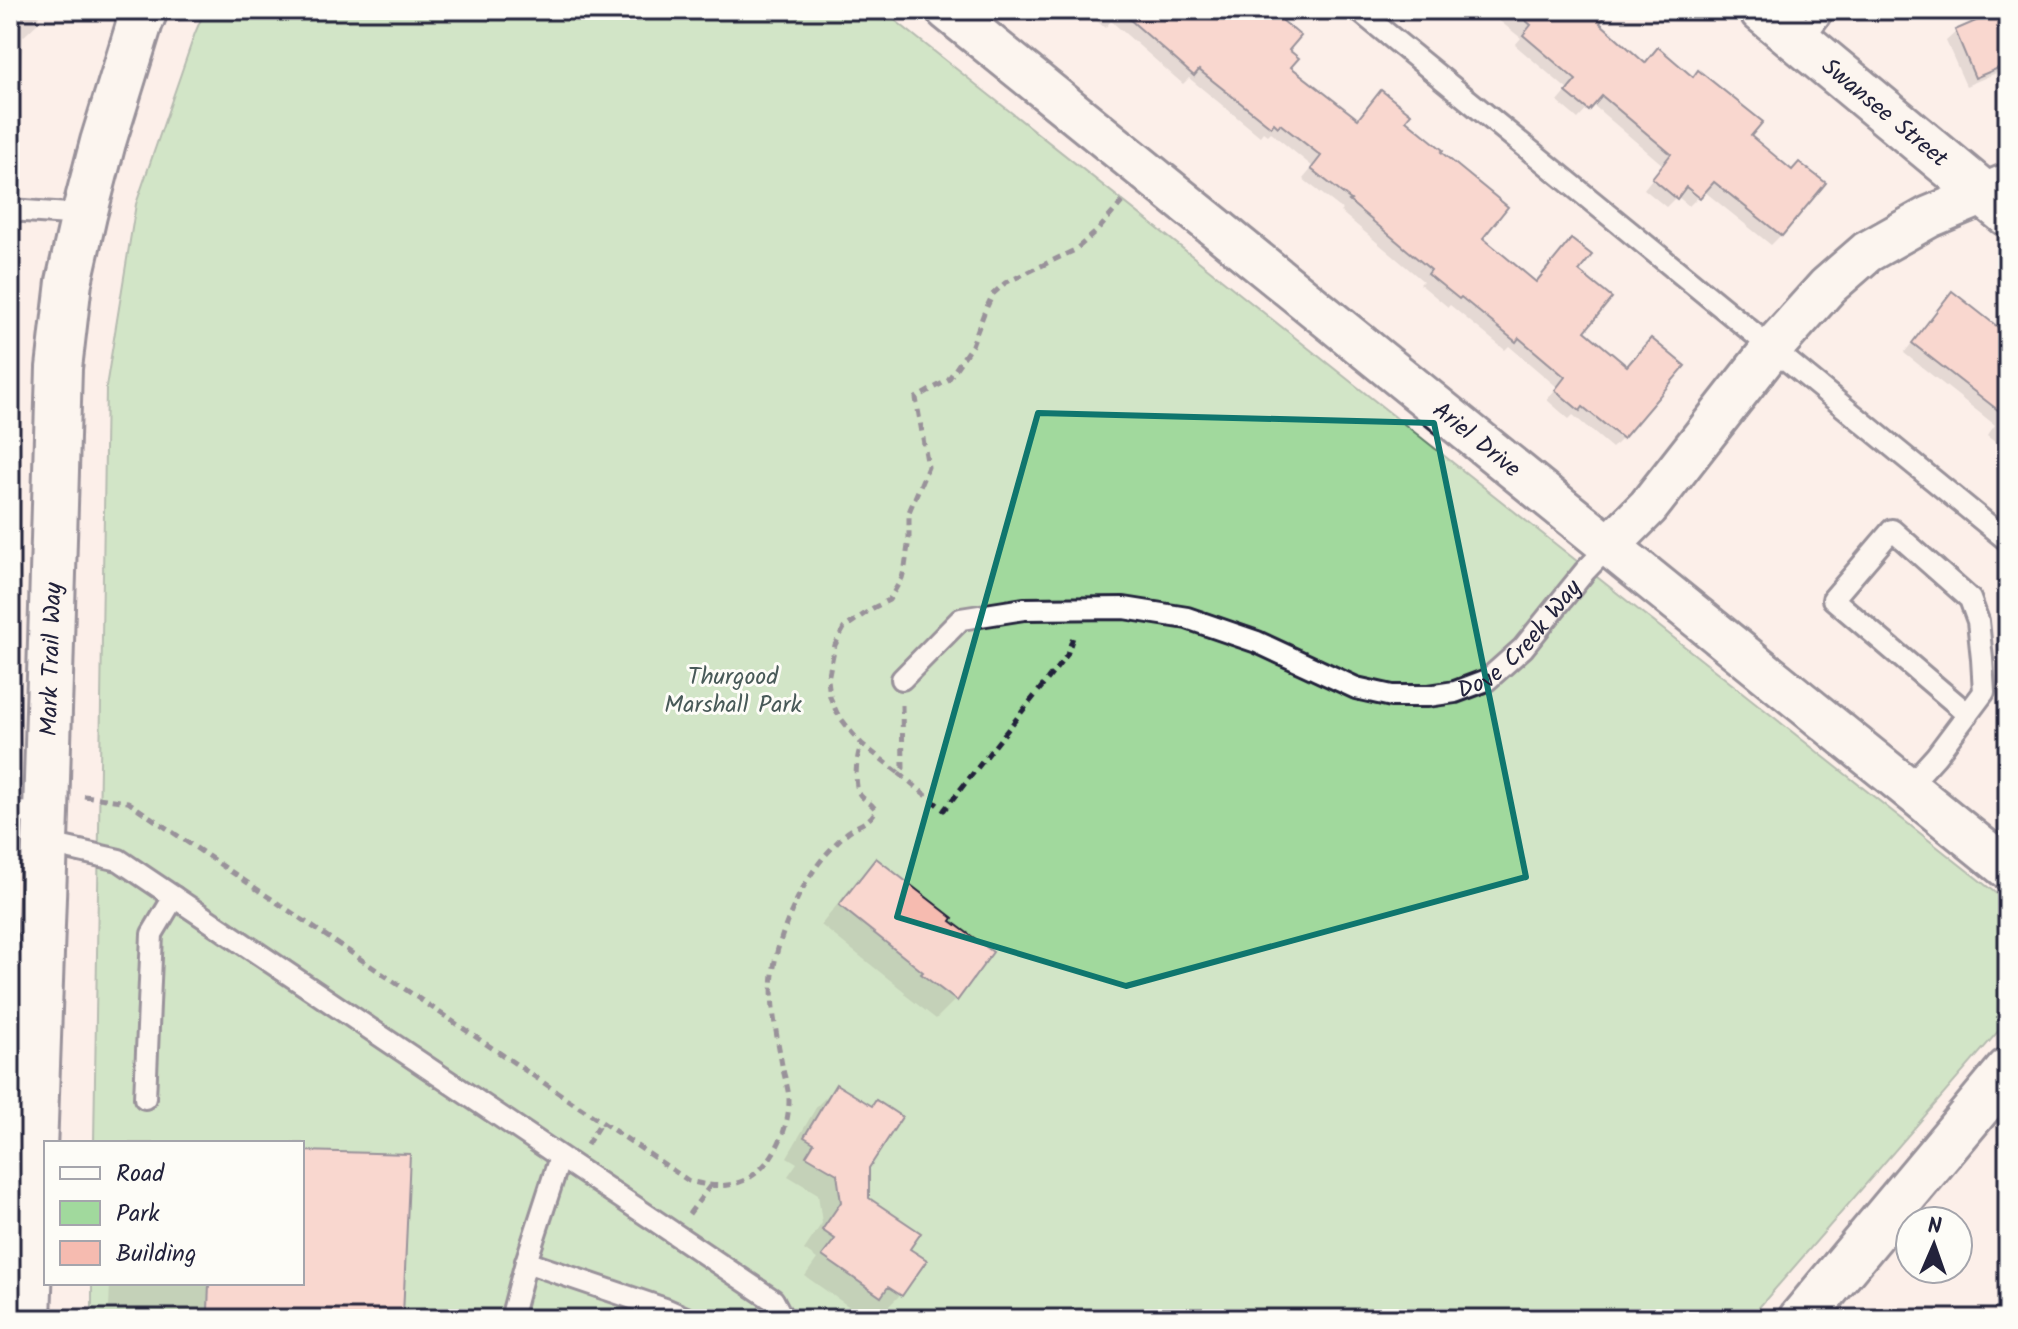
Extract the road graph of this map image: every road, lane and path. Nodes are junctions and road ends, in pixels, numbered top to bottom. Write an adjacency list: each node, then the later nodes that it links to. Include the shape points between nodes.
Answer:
1 (145, 10): 9 (street, Mark Trail Way)
2 (947, 10): 6 (street, Ariel Drive)
3 (1358, 10): 10 (lane)
4 (1762, 10): 5 (street, Swansee Street)
5 (1812, 26): 7 (street, Swansee Street)
6 (1148, 173): 12 (street, Ariel Drive); 16 (path, via 1075,250 1005,283 993,294 972,345 948,380 916,398 928,467 909,512 902,578 889,600 844,628 828,679 837,713)
7 (2000, 197): 10 (street, Dove Creek Way, via 1929,217 1867,252)
8 (10, 210): 9 (lane)
9 (84, 215): 19 (street, Mark Trail Way, via 59,368)
10 (1773, 347): 11 (lane); 12 (street, Dove Creek Way, via 1648,507)
11 (2008, 541)
12 (1610, 545): 13 (lane, Dove Creek Way, via 1523,648 1487,680 1428,696 1356,688 1257,642 1187,618); 18 (street, Ariel Drive)
13 (1075, 607): 14 (lane, Dove Creek Way, via 961,619); 17 (path, via 1067,655 944,810)
14 (902, 679): 17 (path)
15 (1968, 714): 15 (lane, via 1833,599 1892,530 1970,599 1978,621 1984,692); 18 (lane)
16 (862, 744): 17 (path); 19 (path, via 856,787 876,810 872,819 828,852 802,889 772,969 771,998 789,1101 785,1125 778,1146 757,1174 725,1186 689,1181 128,802)
17 (899, 773)
18 (1907, 788): 20 (street, Ariel Drive)
19 (45, 816): 21 (lane); 26 (street, Mark Trail Way)
20 (2008, 869)
21 (174, 897): 23 (lane, via 152,934); 24 (lane)
22 (2008, 1071): 30 (street)
23 (145, 1098)
24 (560, 1157): 25 (lane); 29 (lane, via 773,1300)
25 (526, 1262): 27 (lane); 28 (lane)
26 (28, 1319)
27 (511, 1319)
28 (688, 1319)
29 (783, 1319)
30 (1801, 1319)

